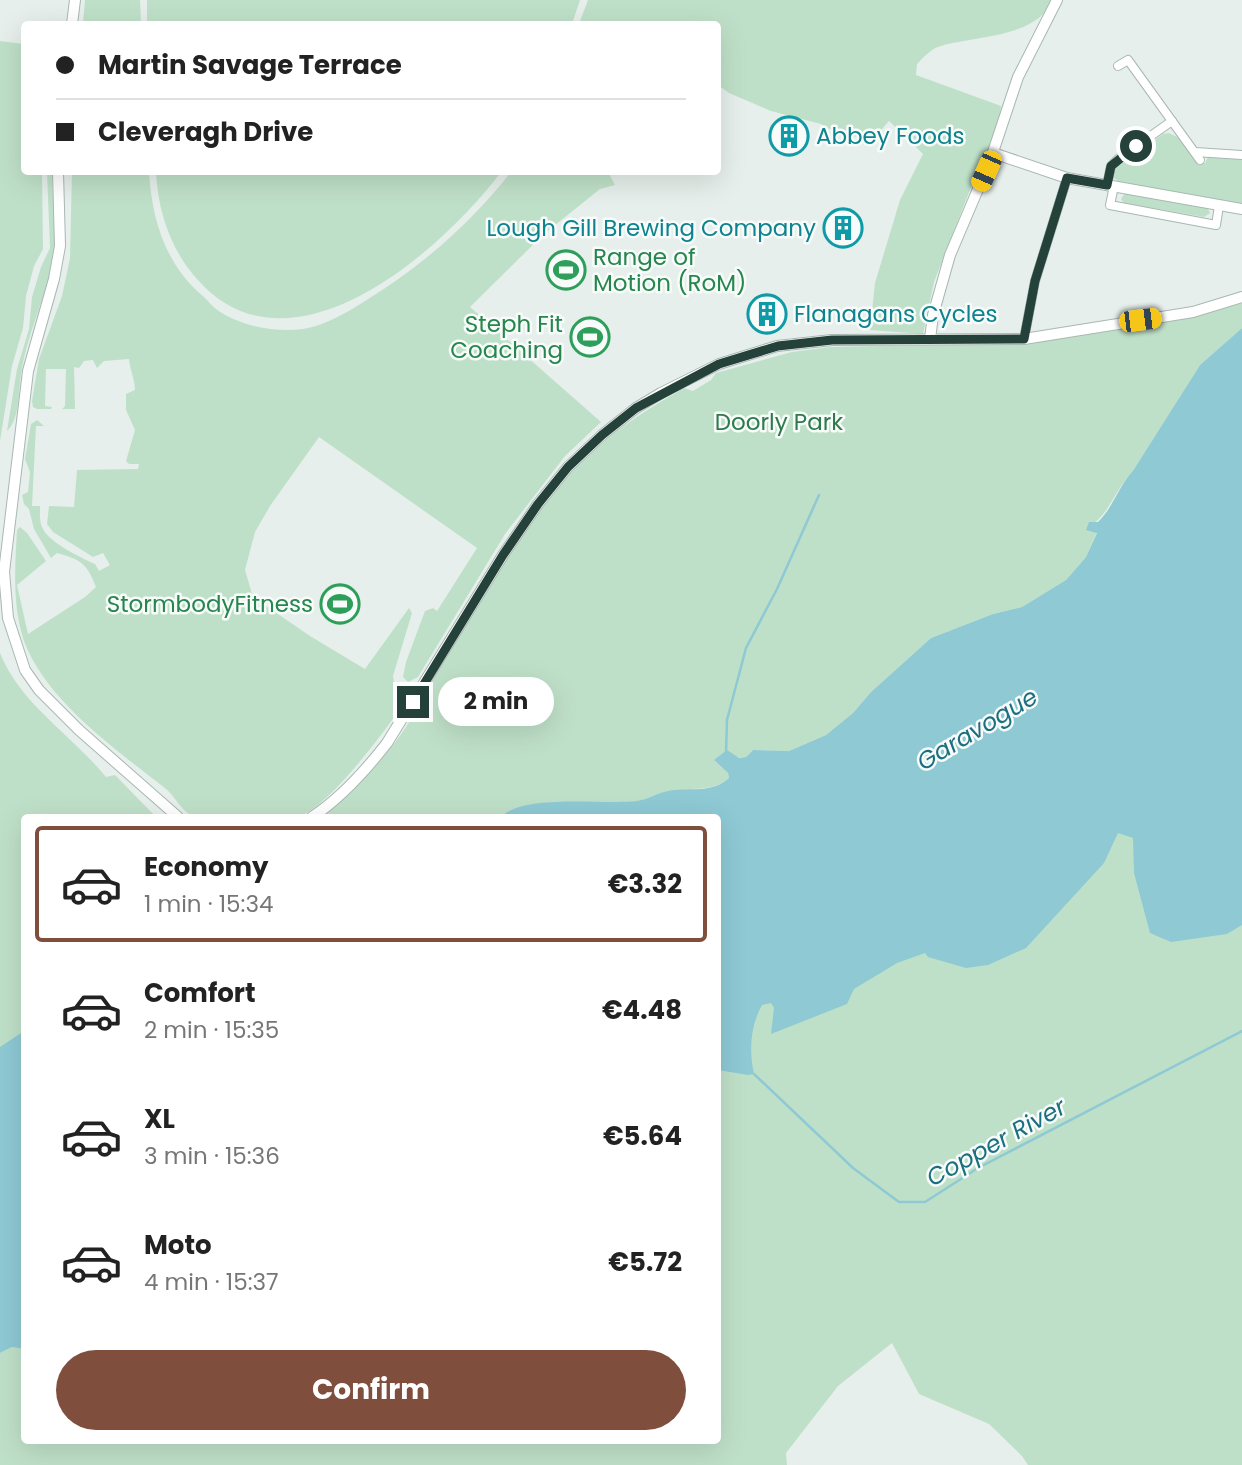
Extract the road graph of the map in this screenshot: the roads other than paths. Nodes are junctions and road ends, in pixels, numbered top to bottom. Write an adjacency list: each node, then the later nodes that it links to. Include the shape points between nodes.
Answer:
1 (75, 0): 3 (street)
2 (1056, 0): 6 (street, via 1018,77)
3 (72, 21)
4 (1118, 66): 5 (street, via 1128,60)
5 (1172, 121): 7 (street, via 1198,156); 10 (street, via 1111,166)
6 (993, 153): 9 (street); 14 (street, via 950,255)
7 (1242, 155)
8 (58, 175): 16 (street, via 60,246 28,371 4,572 8,618 25,670 39,690)
9 (1067, 178): 10 (street); 15 (street, via 1035,281)
10 (1111, 186): 11 (street); 11 (street, via 1110,205 1216,225)
11 (1219, 205): 12 (street)
12 (1242, 209)
13 (1242, 297): 15 (street, via 1193,312)
14 (930, 339): 15 (street); 17 (street, via 832,340 778,346 719,364 636,408 568,467 538,504 387,743 340,795)
15 (1024, 339)
16 (175, 814)
17 (316, 814)

